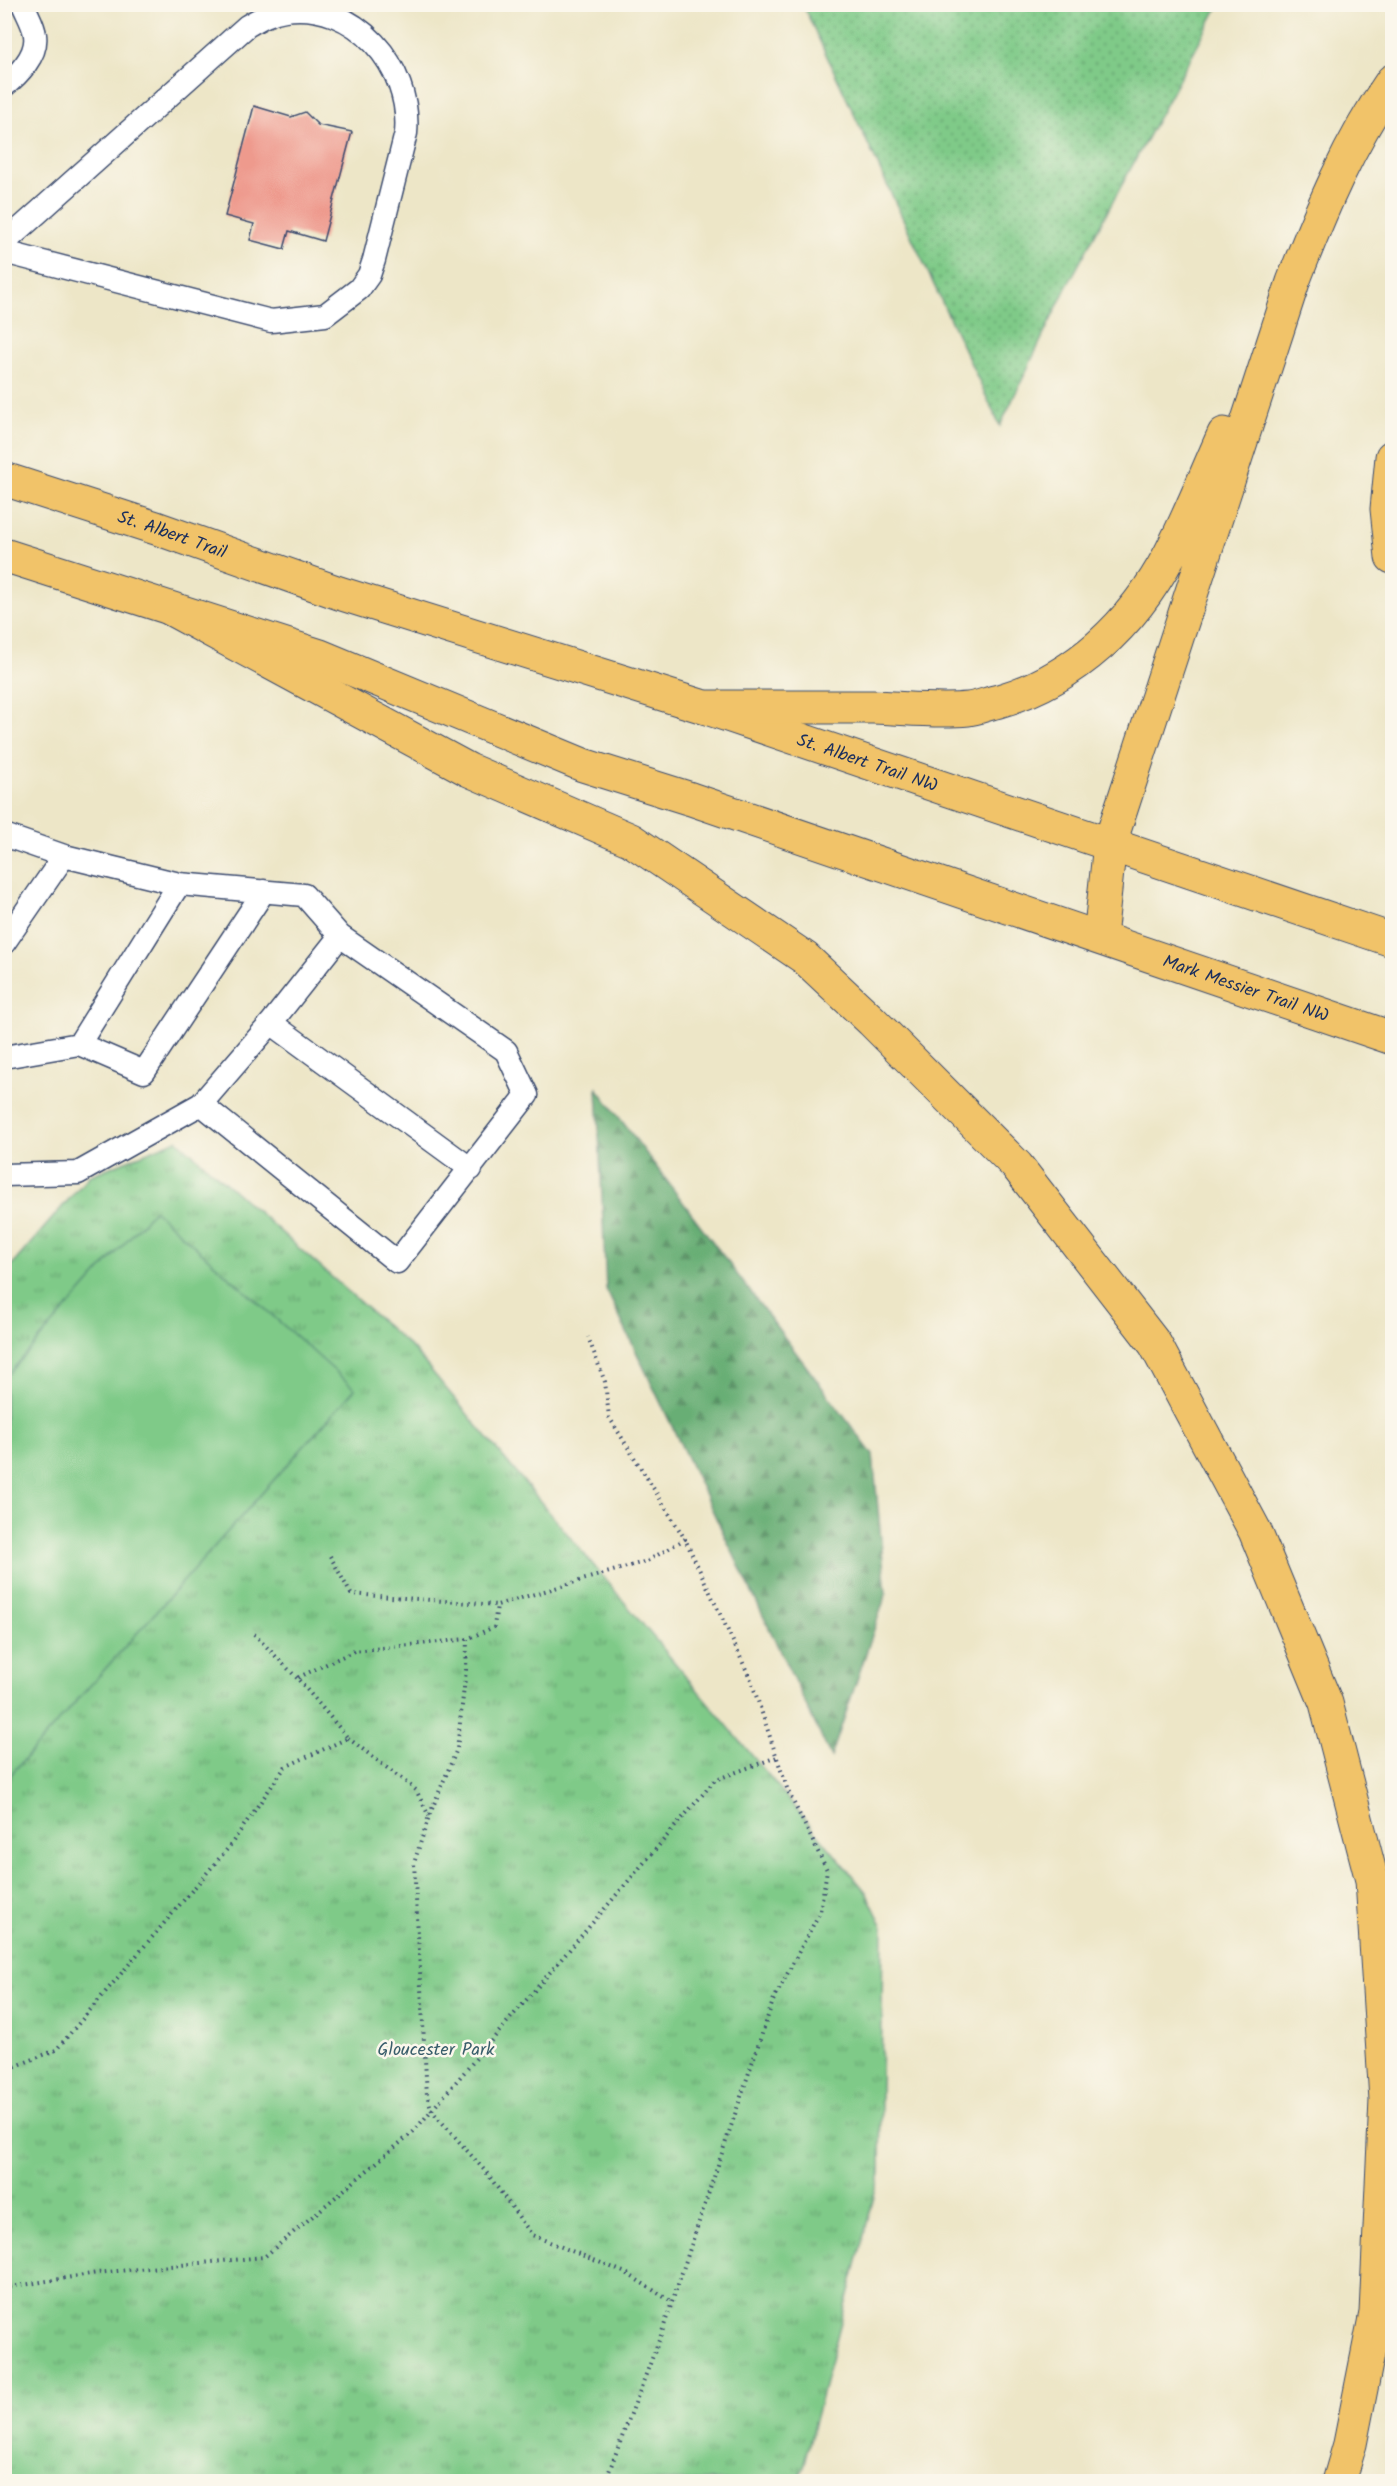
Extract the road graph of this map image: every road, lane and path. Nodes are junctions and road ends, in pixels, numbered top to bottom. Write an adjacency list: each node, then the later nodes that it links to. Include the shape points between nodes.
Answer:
1 (23, 4): 3 (lane, via 36,36 34,48 19,73)
2 (1392, 81): 6 (main road, via 1345,159)
3 (4, 86)
4 (4, 243): 5 (lane, via 247,26 267,15 302,9 342,17 375,44 399,80 407,115 406,133 374,260 359,289 325,315 271,321)
5 (4, 252)
6 (1293, 282): 13 (main road, via 1169,555 1126,618 1092,653 1058,677 1030,690 971,708 927,711); 15 (main road)
7 (1392, 457): 10 (main road, via 1387,509)
8 (4, 479): 11 (main road, St. Albert Trail)
9 (4, 555): 12 (main road)
10 (1392, 557)
11 (339, 592): 13 (main road, St. Albert Trail NW)
12 (171, 609): 20 (main road, via 320,657 583,765); 45 (main road, via 469,770 631,840 805,958 1017,1166 1155,1344 1255,1531 1326,1703 1372,1881 1386,2100 1376,2313)
13 (704, 707): 15 (main road, St. Albert Trail NW)
14 (4, 835): 16 (lane)
15 (1110, 843): 20 (main road); 21 (main road, St. Albert Trail NW)
16 (64, 856): 17 (lane); 22 (lane)
17 (179, 884): 18 (lane); 25 (lane)
18 (264, 891): 19 (lane, via 304,895); 25 (lane, via 144,1072)
19 (340, 936): 23 (lane); 28 (lane, via 506,1051 527,1095)
20 (1100, 937): 24 (main road, Mark Messier Trail NW)
21 (1392, 940)
22 (4, 943)
23 (271, 1023): 27 (lane); 28 (lane)
24 (1392, 1038)
25 (79, 1044): 26 (lane)
26 (4, 1057)
27 (201, 1104): 28 (lane, via 397,1262); 29 (lane, via 78,1173)
28 (471, 1169)
29 (4, 1175)
30 (588, 1336): 31 (path, via 605,1382 609,1417)
31 (685, 1539): 33 (path, via 647,1561); 38 (path, via 751,1680)
32 (330, 1556): 33 (path, via 351,1594)
33 (497, 1605): 35 (path, via 494,1627)
34 (254, 1634): 36 (path)
35 (467, 1639): 36 (path, via 354,1652); 39 (path, via 457,1749)
36 (297, 1678): 37 (path)
37 (348, 1738): 39 (path, via 416,1790); 40 (path, via 285,1767 229,1846 56,2050)
38 (777, 1757): 41 (path, via 715,1780); 43 (path, via 788,1791 827,1870 820,1912 773,2001)
39 (429, 1816): 41 (path, via 414,1863 427,2095)
40 (4, 2071)
41 (432, 2111): 42 (path, via 413,2132 264,2257 97,2273); 43 (path, via 486,2172 531,2235 626,2273)
42 (4, 2288)
43 (672, 2302): 44 (path)
44 (605, 2481)
45 (1339, 2481)

